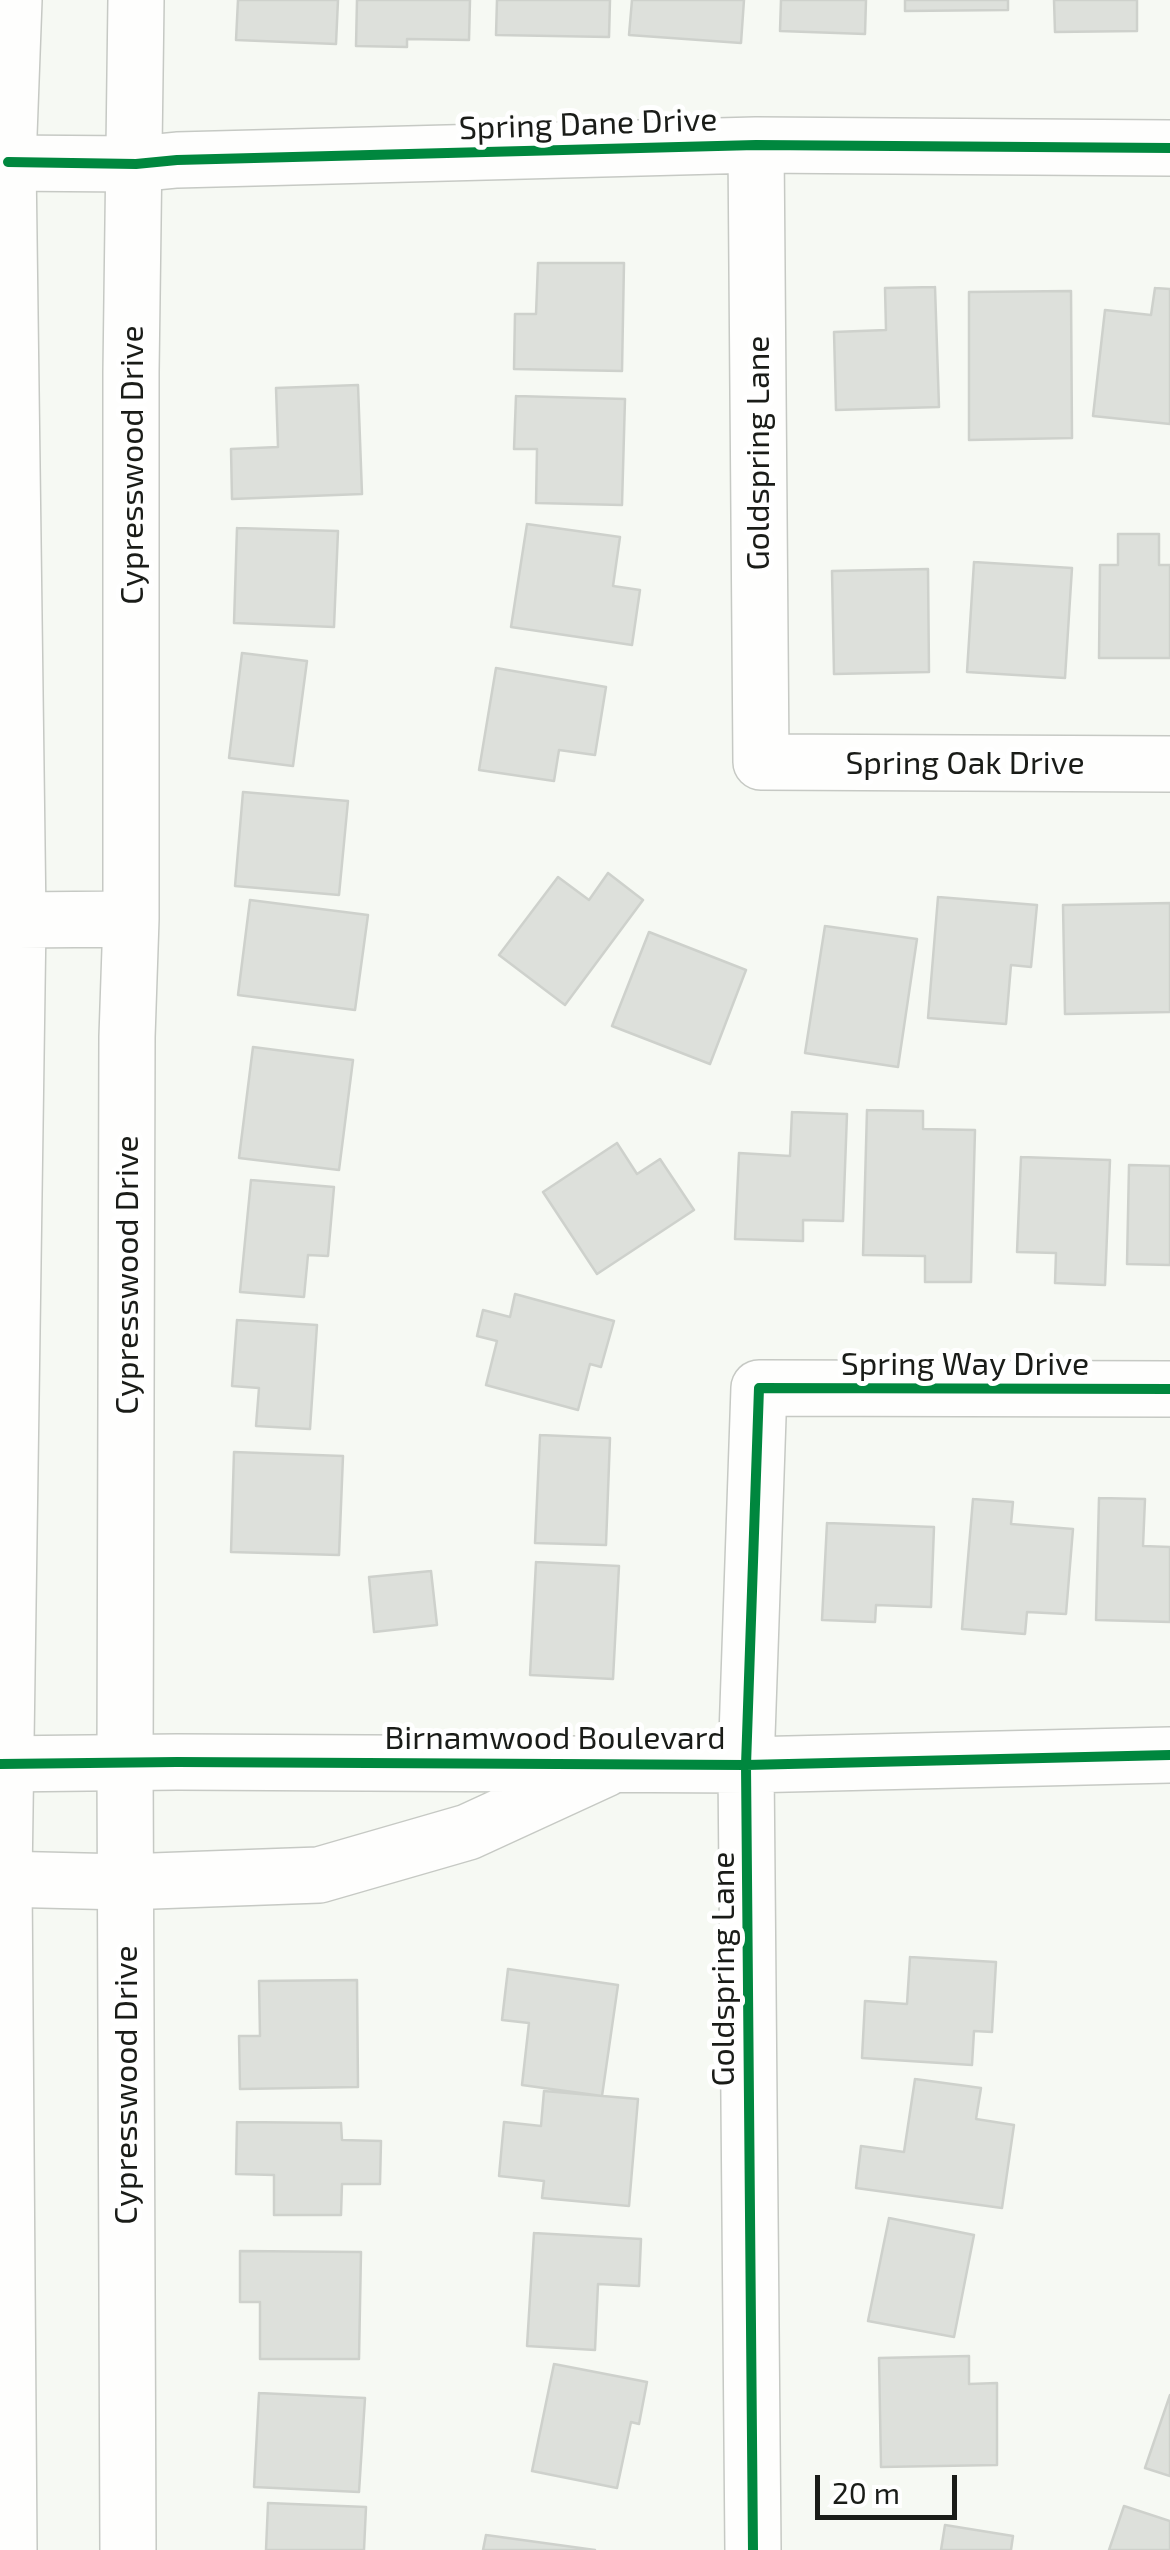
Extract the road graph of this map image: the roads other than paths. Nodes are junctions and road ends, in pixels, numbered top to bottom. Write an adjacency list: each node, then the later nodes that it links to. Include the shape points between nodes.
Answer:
1 (14, 0): 5 (street)
2 (136, 0): 6 (street, Cypresswood Drive)
3 (756, 144): 4 (street, Spring Dane Drive); 6 (street, Spring Dane Drive); 7 (street, Goldspring Lane)
4 (1170, 148)
5 (4, 162): 6 (street, Spring Dane Drive); 9 (street)
6 (136, 164): 10 (street, Cypresswood Drive)
7 (760, 762): 8 (street, Spring Oak Drive)
8 (1170, 764)
9 (12, 898): 10 (street); 11 (street)
10 (131, 919): 17 (street, Cypresswood Drive)
11 (8, 987): 12 (street)
12 (6, 1316): 18 (street)
13 (760, 1388): 14 (street, Spring Way Drive); 19 (street, Goldspring Lane)
14 (1170, 1389)
15 (1170, 1755): 19 (street, Birnamwood Boulevard)
16 (621, 1762): 17 (street, Birnamwood Boulevard); 19 (street, Birnamwood Boulevard); 21 (street, Birnamwood Boulevard, via 468,1832 320,1875)
17 (125, 1763): 18 (street, Birnamwood Boulevard); 21 (street, Cypresswood Drive)
18 (4, 1764): 20 (street)
19 (746, 1765): 24 (street, Goldspring Lane)
20 (2, 1879): 21 (street, Birnamwood Boulevard); 22 (street)
21 (125, 1882): 23 (street, Cypresswood Drive)
22 (9, 2550)
23 (128, 2550)
24 (752, 2550)

